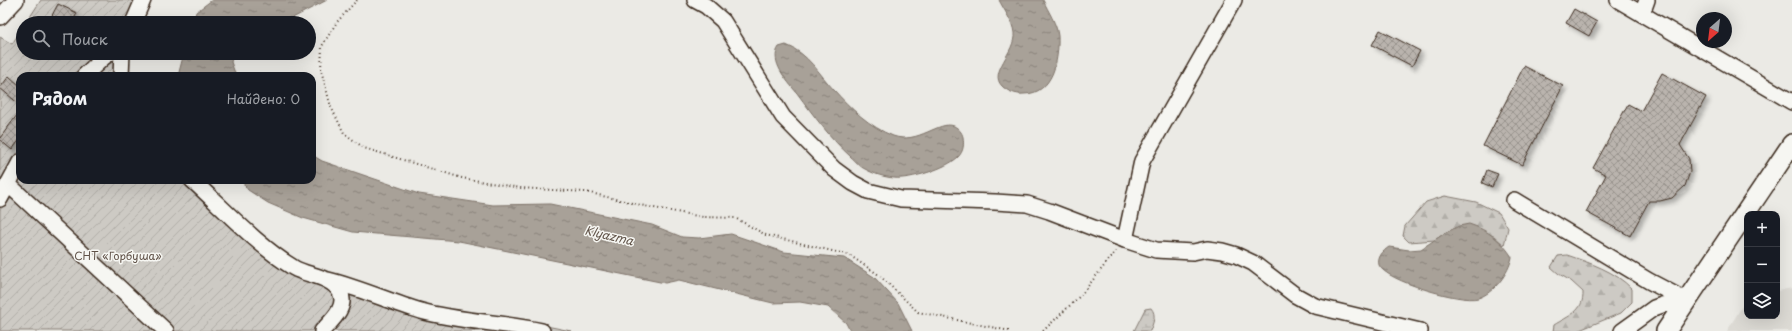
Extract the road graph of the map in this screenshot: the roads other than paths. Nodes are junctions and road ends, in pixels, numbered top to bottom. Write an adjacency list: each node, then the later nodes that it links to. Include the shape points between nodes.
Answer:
1 (16, 0): 8 (street)
2 (143, 0): 7 (street)
3 (695, 0): 20 (street, via 723,21 783,117 834,169 853,183 868,191 901,199 1027,204)
4 (1234, 0): 20 (street, via 1142,160)
5 (1618, 0): 6 (street)
6 (1644, 7): 13 (street)
7 (136, 16)
8 (0, 17)
9 (101, 60): 11 (street)
10 (122, 60): 12 (street)
11 (88, 72)
12 (121, 72)
13 (1792, 102)
14 (1792, 144): 22 (main road)
15 (16, 169): 16 (street)
16 (8, 184): 18 (street); 24 (street)
17 (196, 184): 21 (street, via 274,254 296,269)
18 (0, 199)
19 (1514, 200): 22 (street)
20 (1126, 240): 26 (street, via 1156,250 1187,252 1207,249 1236,255 1253,263 1295,295 1315,306)
21 (326, 280): 23 (street, via 340,291 342,302); 25 (street, via 353,286 420,311)
22 (1687, 301): 27 (street, via 1654,308); 28 (main road)
23 (325, 330)
24 (166, 331)
25 (542, 331)
26 (1420, 331)
27 (1622, 331)
28 (1666, 331)

